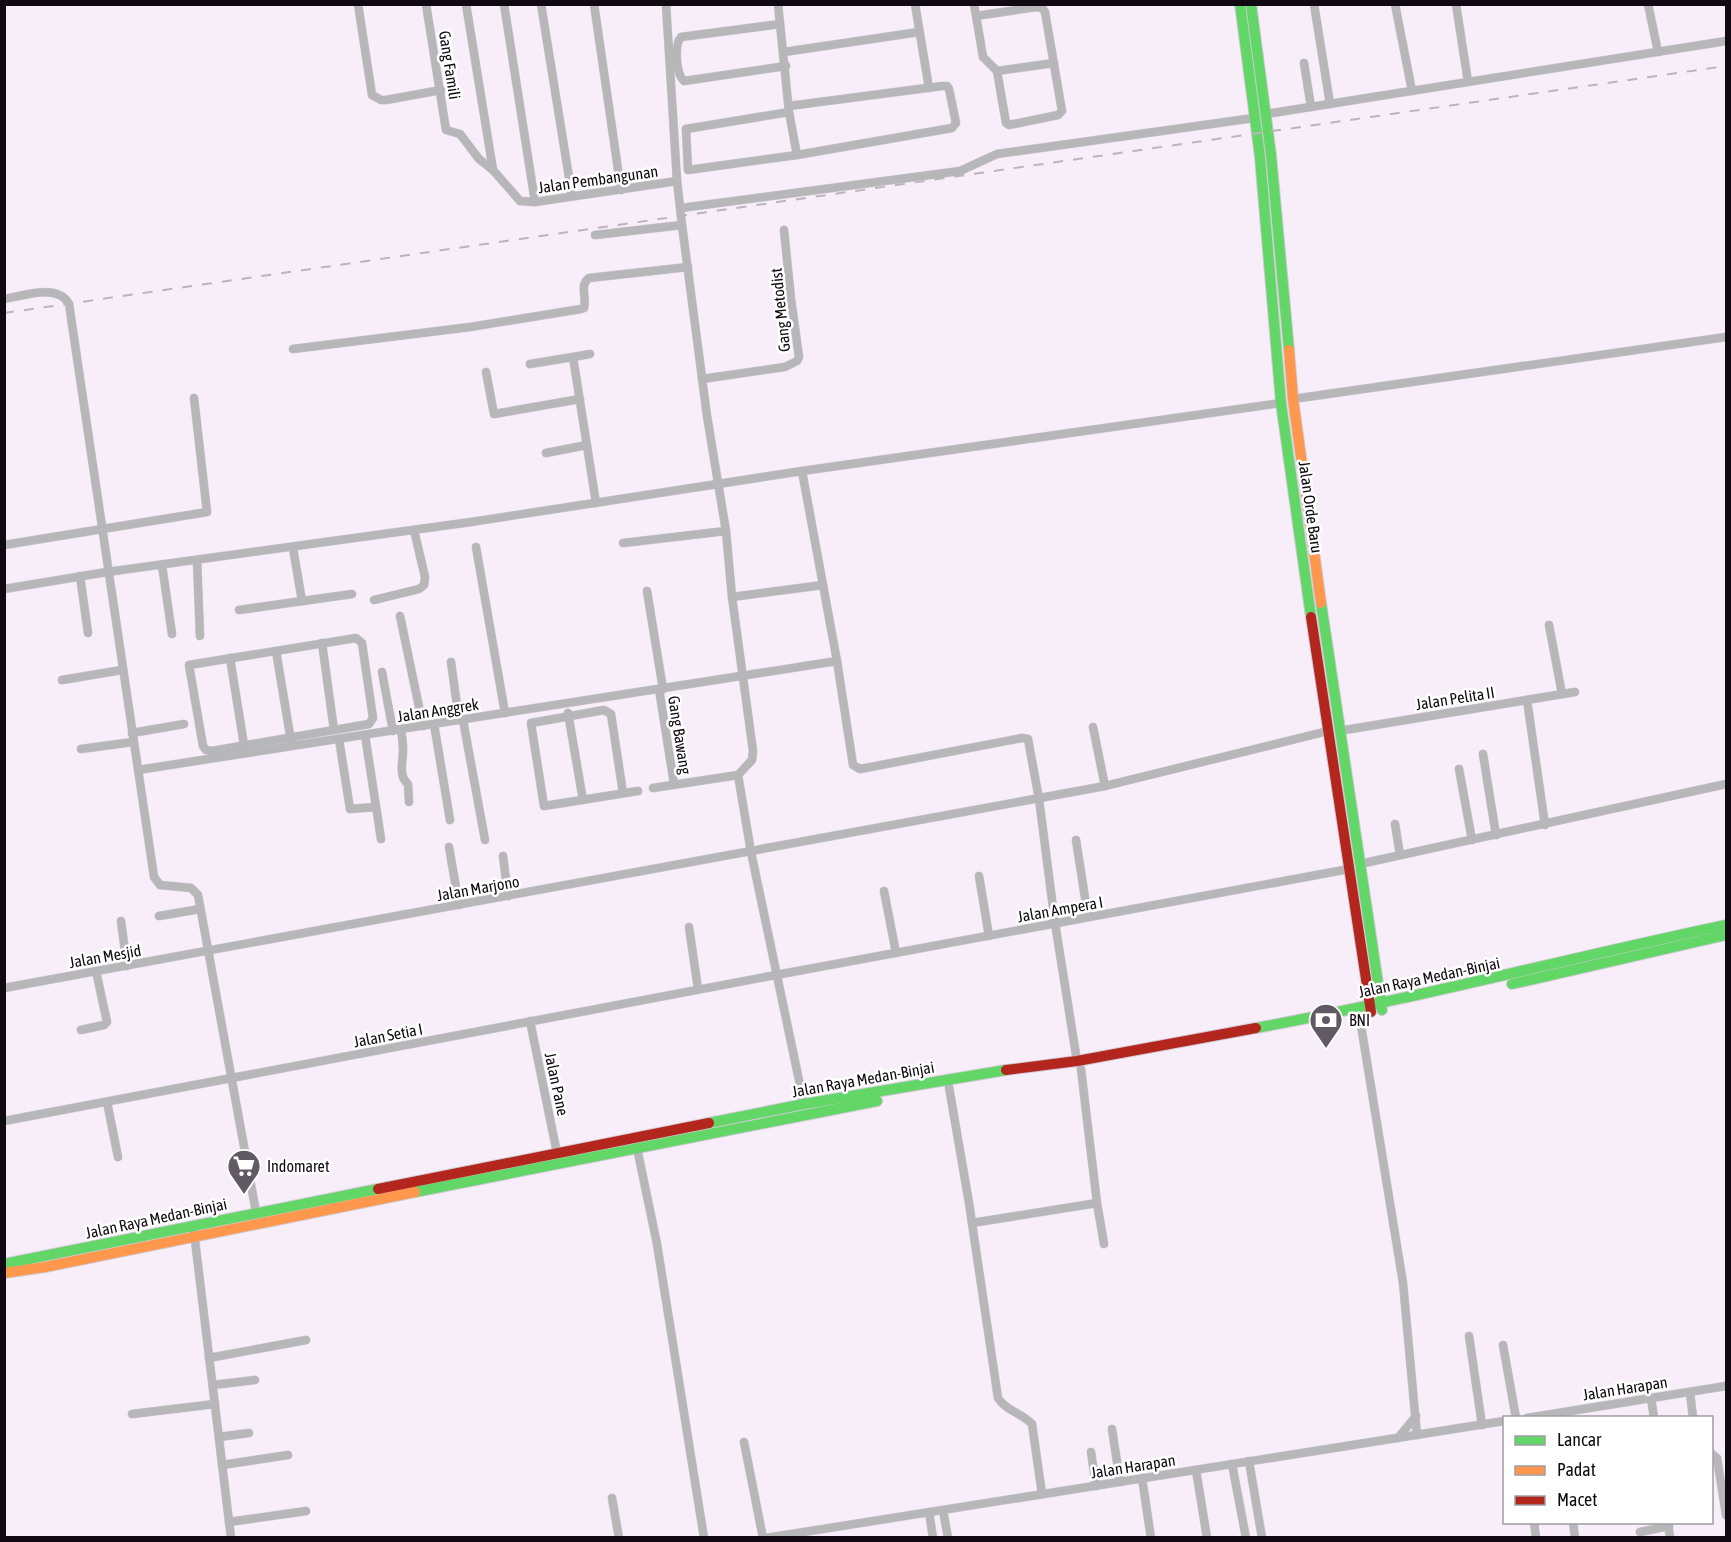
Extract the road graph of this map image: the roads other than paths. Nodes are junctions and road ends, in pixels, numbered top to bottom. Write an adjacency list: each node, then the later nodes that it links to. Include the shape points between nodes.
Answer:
1 (358, 4): 29 (street, via 372,95 386,100)
2 (426, 4): 29 (street, Gang Famili)
3 (466, 4): 38 (street)
4 (504, 4): 42 (street)
5 (541, 4): 41 (street)
6 (594, 4): 40 (street)
7 (666, 4): 39 (street)
8 (778, 4): 18 (street)
9 (915, 4): 19 (street)
10 (974, 4): 17 (street)
11 (1240, 4): 35 (main road, Jalan Orde Baru)
12 (1251, 4): 34 (main road, Jalan Orde Baru)
13 (1314, 4): 31 (street)
14 (1395, 4): 30 (street)
15 (1456, 4): 27 (street)
16 (1648, 4): 22 (street)
17 (976, 16): 23 (street, via 1042,8); 26 (street, via 982,57)
18 (780, 24): 21 (street); 25 (street, via 681,37 677,44 680,76 684,81)
19 (919, 32): 21 (street); 28 (street)
20 (1726, 41): 22 (street)
21 (784, 52): 25 (street)
22 (1658, 52): 27 (street)
23 (1054, 63): 26 (street); 26 (street, via 1062,111 1009,124)
24 (1304, 63): 32 (street)
25 (786, 66): 33 (street)
26 (997, 71)
27 (1468, 82): 30 (street)
28 (929, 88): 33 (street); 37 (street, via 949,89 956,123 952,128)
29 (441, 90): 36 (street, Gang Famili)
30 (1412, 91): 31 (street)
31 (1330, 104): 32 (street)
32 (1311, 107): 34 (street)
33 (789, 109): 37 (street); 37 (street, via 686,129 687,167 690,170)
34 (1266, 114): 49 (main road, Jalan Orde Baru)
35 (1254, 118): 43 (street, via 998,154 960,171); 49 (main road, Jalan Orde Baru)
36 (446, 130): 38 (street, Jalan Pembangunan, via 460,134)
37 (797, 155)
38 (493, 170): 42 (street, Jalan Pembangunan, via 520,201)
39 (677, 181): 40 (street, Jalan Pembangunan); 43 (street)
40 (621, 190): 41 (street, Jalan Pembangunan)
41 (572, 196): 42 (street, Jalan Pembangunan)
42 (535, 202)
43 (681, 208): 44 (street)
44 (682, 225): 46 (street); 47 (street)
45 (784, 230): 56 (street, Gang Metodist, via 797,361 785,367)
46 (595, 235)
47 (688, 267): 51 (street, via 589,278 583,285 585,304 581,309); 56 (street)
48 (4, 299): 68 (street, via 56,292 69,304)
49 (1280, 313): 59 (main road, Jalan Orde Baru); 60 (main road, Jalan Orde Baru)
50 (1726, 337): 59 (street)
51 (293, 349)
52 (590, 354): 53 (street)
53 (573, 357): 54 (street); 58 (street)
54 (530, 364)
55 (486, 372): 58 (street, via 494,414)
56 (702, 379): 64 (street)
57 (194, 398): 68 (street, via 207,512)
58 (580, 399): 61 (street)
59 (1293, 399): 66 (main road, Jalan Orde Baru)
60 (1281, 403): 63 (street); 67 (main road, Jalan Orde Baru)
61 (586, 445): 62 (street); 65 (street)
62 (546, 453)
63 (802, 471): 64 (street); 79 (street)
64 (718, 485): 65 (street); 70 (street)
65 (596, 503): 69 (street)
66 (1308, 513): 67 (main road); 93 (main road, Jalan Orde Baru)
67 (1297, 515): 94 (main road, Jalan Orde Baru)
68 (101, 530): 72 (street); 77 (street)
69 (414, 530): 74 (street); 84 (street, via 424,585)
70 (726, 531): 71 (street); 83 (street)
71 (623, 543)
72 (4, 545)
73 (476, 547): 108 (street)
74 (292, 548): 75 (street); 85 (street)
75 (197, 560): 76 (street); 91 (street)
76 (162, 565): 77 (street); 90 (street)
77 (108, 572): 78 (street); 99 (street)
78 (80, 576): 80 (street); 89 (street)
79 (823, 585): 83 (street); 97 (street)
80 (4, 589)
81 (647, 591): 103 (street, Gang Bawang)
82 (352, 594): 85 (street)
83 (732, 597): 101 (street)
84 (374, 600)
85 (302, 601): 86 (street)
86 (239, 610)
87 (400, 616): 113 (street)
88 (1549, 625): 105 (street)
89 (88, 633)
90 (172, 634)
91 (200, 636)
92 (322, 643): 95 (street); 115 (street); 115 (street, via 357,638 364,654 372,722)
93 (1327, 643): 94 (main road); 117 (main road, Jalan Orde Baru)
94 (1315, 645): 117 (main road, Jalan Orde Baru)
95 (276, 651): 96 (street); 120 (street)
96 (231, 658): 122 (street); 122 (street, via 188,667 203,746 212,751)
97 (837, 661): 101 (street, Jalan Anggrek); 135 (street, via 855,768 1028,739)
98 (451, 662): 110 (street)
99 (123, 670): 102 (street); 119 (street)
100 (382, 672): 116 (street)
101 (744, 676): 103 (street, Jalan Anggrek); 128 (street, via 753,752 752,760)
102 (62, 680)
103 (661, 689): 107 (street, Jalan Anggrek); 129 (street, Gang Bawang)
104 (1575, 692): 105 (street, Jalan Pelita II)
105 (1562, 694): 106 (street, Jalan Pelita II)
106 (1527, 700): 117 (street, Jalan Pelita II); 141 (street)
107 (567, 704): 108 (street, Jalan Anggrek); 109 (street)
108 (505, 713): 110 (street, Jalan Anggrek)
109 (568, 716): 134 (street, via 604,710 611,714); 136 (street); 136 (street, via 531,723 543,803 546,806)
110 (461, 720): 112 (street, Jalan Anggrek); 144 (street)
111 (184, 724): 119 (street)
112 (434, 724): 113 (street, Jalan Anggrek); 139 (street)
113 (423, 726): 116 (street, Jalan Anggrek)
114 (1093, 727): 131 (street)
115 (334, 730): 120 (street)
116 (397, 730): 118 (street, Jalan Anggrek); 137 (street)
117 (1334, 731): 131 (street, Jalan Pelita II); 151 (main road, Jalan Orde Baru); 152 (main road, Jalan Orde Baru)
118 (365, 735): 121 (street, Jalan Anggrek); 138 (street)
119 (133, 737): 124 (street); 127 (street)
120 (291, 737): 122 (street); 123 (street)
121 (339, 739): 123 (street, Jalan Anggrek); 138 (street, via 350,809)
122 (244, 745)
123 (291, 746): 127 (street, Jalan Anggrek)
124 (81, 749)
125 (1483, 754): 142 (street)
126 (1459, 769): 146 (street)
127 (138, 770): 157 (street, via 154,877 160,885 195,890)
128 (738, 775): 129 (street); 148 (street)
129 (674, 784): 132 (street)
130 (1726, 784): 141 (street)
131 (1105, 786): 135 (street, Jalan Pelita II)
132 (653, 788)
133 (638, 791): 134 (street)
134 (623, 793): 136 (street)
135 (1039, 799): 148 (street, Jalan Marjono); 161 (street)
136 (583, 800)
137 (409, 802)
138 (376, 807): 143 (street)
139 (450, 820)
140 (1395, 824): 149 (street)
141 (1545, 825): 142 (street)
142 (1496, 835): 146 (street)
143 (381, 839)
144 (484, 840)
145 (1076, 840): 159 (street)
146 (1472, 840): 149 (street)
147 (449, 847): 156 (street)
148 (751, 852): 155 (street, Jalan Marjono); 170 (street)
149 (1400, 855): 151 (street)
150 (503, 856): 155 (street)
151 (1360, 864): 173 (main road, Jalan Orde Baru)
152 (1349, 869): 159 (street, Jalan Ampera I); 173 (main road, Jalan Orde Baru)
153 (979, 876): 165 (street)
154 (884, 891): 167 (street)
155 (508, 896): 156 (street, Jalan Marjono)
156 (459, 905): 166 (street, Jalan Marjono)
157 (200, 909): 158 (street); 166 (street)
158 (159, 916)
159 (1088, 917): 161 (street, Jalan Ampera I)
160 (121, 921): 168 (street)
161 (1055, 923): 165 (street, Jalan Ampera I); 176 (street)
162 (1726, 925): 173 (main road, Jalan Raya Medan-Binjai)
163 (688, 927): 172 (street)
164 (1726, 935): 173 (main road, Jalan Raya Medan-Binjai, via 1543,977)
165 (988, 936): 167 (street, Jalan Ampera I)
166 (210, 951): 168 (street, Jalan Mesjid); 177 (street)
167 (896, 953): 170 (street, Jalan Ampera I)
168 (127, 966): 169 (street, Jalan Mesjid)
169 (96, 971): 171 (street, Jalan Mesjid); 175 (street, via 107,1022)
170 (776, 975): 172 (street, Jalan Setia I); 180 (street)
171 (4, 988)
172 (699, 989): 174 (street, Jalan Setia I)
173 (1370, 1008): 176 (main road, Jalan Raya Medan-Binjai); 204 (street)
174 (530, 1021): 177 (street, Jalan Setia I); 184 (street, Jalan Pane)
175 (81, 1030)
176 (1079, 1065): 178 (main road, Jalan Raya Medan-Binjai); 180 (main road, Jalan Raya Medan-Binjai, via 994,1071); 186 (street)
177 (232, 1078): 179 (street, Jalan Setia I); 187 (street)
178 (949, 1087): 182 (main road, Jalan Raya Medan-Binjai); 188 (street)
179 (107, 1101): 181 (street, Jalan Setia I); 185 (street)
180 (804, 1104): 182 (main road, Jalan Raya Medan-Binjai)
181 (4, 1121)
182 (692, 1132): 183 (main road, Jalan Raya Medan-Binjai); 184 (main road, Jalan Raya Medan-Binjai)
183 (637, 1148): 189 (main road, Jalan Raya Medan-Binjai); 238 (street, via 657,1244)
184 (557, 1153): 187 (main road, Jalan Raya Medan-Binjai)
185 (118, 1157)
186 (1097, 1203): 188 (street); 190 (street)
187 (255, 1212): 189 (main road, Jalan Raya Medan-Binjai)
188 (972, 1223): 227 (street, via 998,1398 1032,1424)
189 (194, 1230): 191 (main road, Jalan Raya Medan-Binjai); 192 (main road, Jalan Raya Medan-Binjai, via 45,1267); 196 (street)
190 (1104, 1244)
191 (4, 1264)
192 (4, 1273)
193 (1469, 1336): 210 (street)
194 (306, 1341): 196 (street)
195 (1503, 1345): 206 (street)
196 (209, 1358): 198 (street)
197 (255, 1380): 198 (street)
198 (213, 1385): 202 (street)
199 (1726, 1386): 200 (street, Jalan Harapan)
200 (1690, 1392): 201 (street, Jalan Harapan); 208 (street)
201 (1652, 1398): 205 (street, Jalan Harapan); 207 (street)
202 (215, 1404): 203 (street); 214 (street)
203 (132, 1414)
204 (1416, 1415): 213 (street); 215 (street)
205 (1555, 1415)
206 (1516, 1416)
207 (1654, 1416)
208 (1693, 1416)
209 (1503, 1421): 210 (street, Jalan Harapan)
210 (1482, 1425): 213 (street, Jalan Harapan)
211 (1112, 1429): 225 (street)
212 (249, 1433): 214 (street)
213 (1417, 1435): 215 (street, Jalan Harapan)
214 (219, 1437): 222 (street)
215 (1398, 1438): 220 (street, Jalan Harapan)
216 (744, 1442): 239 (street)
217 (1091, 1452): 226 (street)
218 (288, 1455): 222 (street)
219 (1713, 1455): 232 (street, via 1717,1458)
220 (1249, 1461): 221 (street, Jalan Harapan); 245 (street)
221 (1232, 1464): 223 (street, Jalan Harapan); 244 (street)
222 (222, 1465): 233 (street)
223 (1196, 1470): 224 (street, Jalan Harapan); 243 (street)
224 (1142, 1478): 225 (street, Jalan Harapan); 242 (street)
225 (1120, 1482): 226 (street, Jalan Harapan)
226 (1096, 1486): 227 (street, Jalan Harapan)
227 (1042, 1494): 229 (street, Jalan Harapan)
228 (612, 1498): 237 (street)
229 (944, 1510): 231 (street, Jalan Harapan); 241 (street)
230 (306, 1511): 233 (street)
231 (928, 1512): 239 (street, Jalan Harapan); 240 (street)
232 (1726, 1515)
233 (229, 1522): 236 (street)
234 (1668, 1524): 235 (street); 246 (street)
235 (1640, 1532)
236 (231, 1538)
237 (619, 1538)
238 (704, 1538)
239 (764, 1538)
240 (933, 1538)
241 (948, 1538)
242 (1151, 1538)
243 (1207, 1538)
244 (1246, 1538)
245 (1262, 1538)
246 (1670, 1538)

